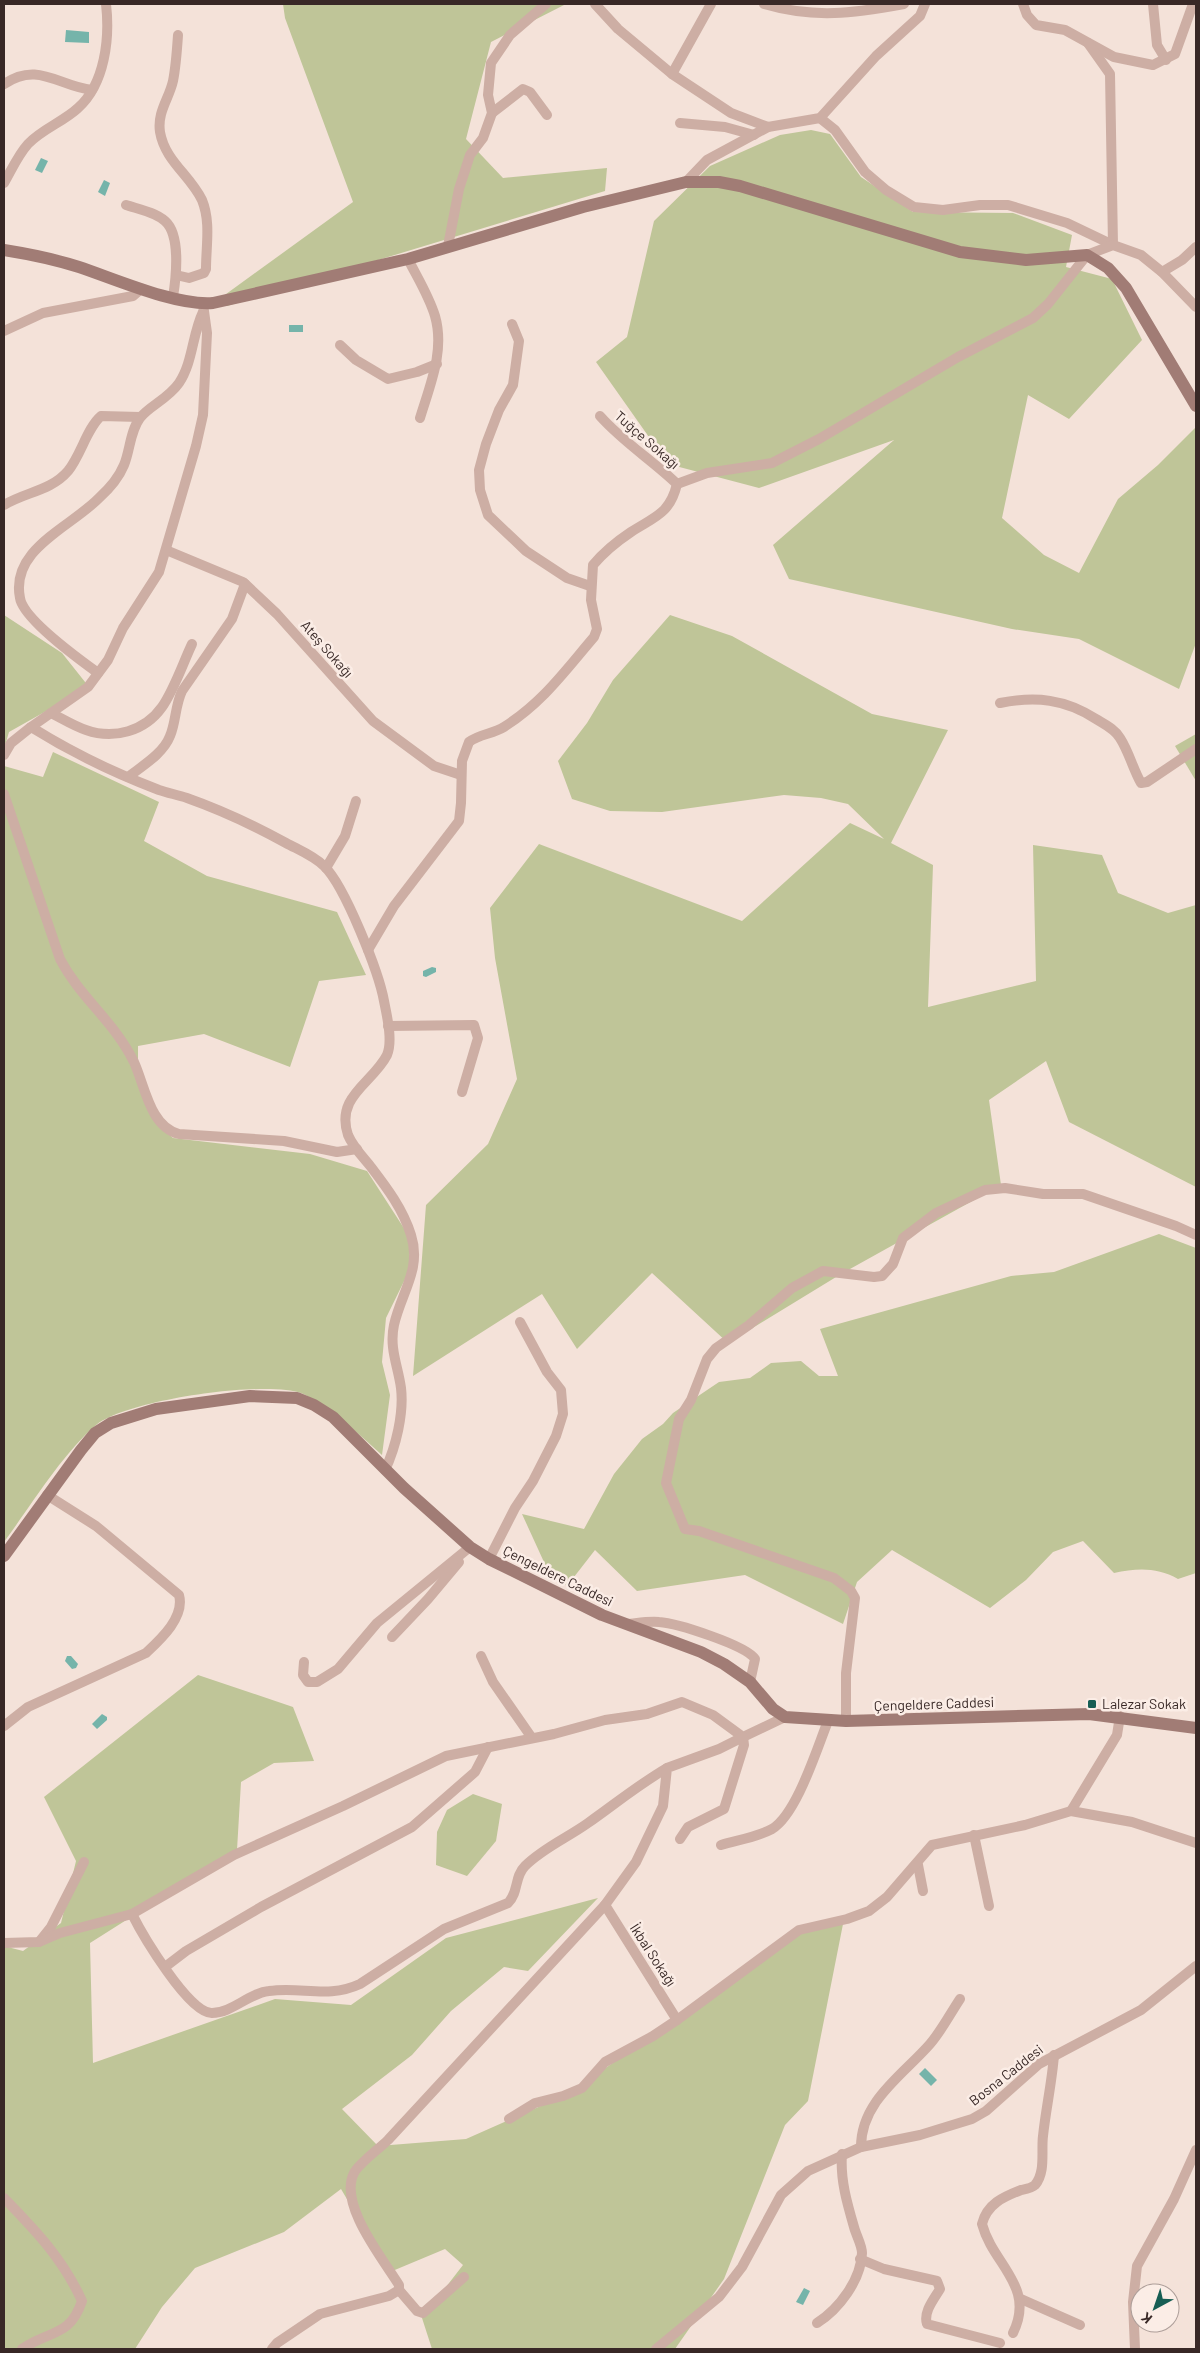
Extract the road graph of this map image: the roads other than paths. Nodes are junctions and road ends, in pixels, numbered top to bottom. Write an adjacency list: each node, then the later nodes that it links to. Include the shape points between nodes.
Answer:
1 (106, 4): 16 (street, via 106,41 100,72)
2 (546, 4): 17 (street, via 510,35 491,63 488,96)
3 (595, 4): 14 (street, via 618,29)
4 (711, 4): 14 (street)
5 (764, 4): 6 (street, via 818,14 845,14)
6 (904, 4)
7 (925, 4): 19 (street, via 920,16 876,56)
8 (1023, 4): 12 (street, via 1036,25 1064,30)
9 (1153, 4): 13 (street, via 1157,45)
10 (1193, 4): 13 (street, via 1175,54)
11 (178, 35): 33 (street, via 174,76 161,111 160,130 170,159 202,202 207,228 204,273 189,278)
12 (1088, 43): 13 (street, via 1114,57 1136,63 1153,65); 26 (street, via 1110,74)
13 (1166, 60)
14 (672, 74): 21 (street, via 731,114)
15 (4, 84): 16 (street, via 12,78 44,74 77,88)
16 (92, 90): 24 (street, via 80,107 28,145)
17 (492, 113): 18 (street, via 523,89 530,92); 27 (street, via 483,138 470,155 459,189)
18 (546, 114)
19 (820, 118): 21 (street); 26 (street, via 835,130 865,172 914,207 943,210 1008,205 1067,223)
20 (680, 123): 22 (street, via 725,127)
21 (768, 127): 22 (street)
22 (754, 135): 23 (street, via 707,160)
23 (686, 182): 27 (main road, via 583,206); 30 (main road, via 740,186 868,226 980,256 1026,260)
24 (4, 183)
25 (126, 205): 33 (street, via 168,224 175,246)
26 (1113, 244): 30 (street); 32 (street, via 1141,255)
27 (448, 246): 31 (main road)
28 (1196, 247): 32 (street)
29 (4, 250): 34 (main road, via 57,261)
30 (1087, 255): 42 (main road, via 1108,268 1126,288); 46 (street, via 1034,318 942,366 819,439 772,462 707,473)
31 (408, 259): 37 (main road); 41 (street, via 435,316)
32 (1162, 272): 36 (street)
33 (176, 275): 35 (street)
34 (141, 289): 35 (main road); 39 (street, via 133,296 43,313)
35 (173, 297): 37 (main road)
36 (1196, 307)
37 (203, 308): 44 (street, via 182,378 167,396); 48 (street, via 207,333 203,415)
38 (512, 324): 50 (street, via 519,341 513,385 486,444 479,470 480,490 488,515 526,551 567,578)
39 (4, 331)
40 (340, 345): 41 (street, via 356,360 388,379)
41 (437, 364): 45 (street)
42 (1196, 406)
43 (600, 416): 46 (street, Tuğçe Sokağı, via 616,434)
44 (140, 417): 47 (street, via 101,416 92,426 85,445 69,470 58,481); 52 (street, via 124,466 109,488 88,509 34,550 20,574 19,596 26,610 48,634)
45 (420, 418)
46 (677, 484): 50 (street, via 669,505 652,522 633,531 602,554 593,566)
47 (4, 505)
48 (166, 550): 49 (street, Ateş Sokağı); 52 (street, via 159,572)
49 (245, 584): 58 (street, Ateş Sokağı, via 277,614 373,721 434,766); 59 (street, via 232,619 176,703 167,742)
50 (590, 586): 58 (street, via 597,630 594,637 546,696 502,729 468,742 462,761)
51 (192, 644): 54 (street, via 162,707 144,724 126,734 87,730)
52 (98, 674): 54 (street, via 88,687)
53 (1000, 703): 56 (street, via 1041,698 1065,703 1089,714 1119,736 1141,783)
54 (51, 713): 55 (street)
55 (31, 727): 57 (street, via 11,743); 59 (street, via 70,751)
56 (1196, 749)
57 (4, 755)
58 (462, 776): 63 (street, via 459,822 394,906)
59 (128, 777): 62 (street, via 261,830 314,858)
60 (4, 794): 66 (street, via 60,959 74,984 123,1041 156,1117 164,1128 179,1134 284,1141 337,1152)
61 (356, 801): 62 (street, via 345,836)
62 (326, 868): 63 (street, via 339,887)
63 (368, 950): 64 (street, via 384,999)
64 (388, 1026): 65 (street, via 474,1025 478,1038); 66 (street, via 388,1053 377,1070 362,1083 347,1109 347,1130)
65 (462, 1092)
66 (357, 1150): 69 (street, via 397,1202 412,1236 414,1251 412,1276 393,1332 401,1390 394,1446)
67 (1196, 1235): 82 (street, via 1083,1194 1043,1194 1005,1188 985,1190 936,1213 903,1238 893,1264 882,1276 823,1271 792,1288 716,1348 707,1359 691,1400 679,1418 666,1483 685,1529 834,1578 851,1592 855,1598 846,1673)
68 (520, 1322): 73 (street, via 547,1372 561,1390 563,1414 556,1436)
69 (385, 1470): 70 (main road, Çengeldere Caddesi, via 333,1417 314,1405 297,1398 250,1396 156,1409 111,1423 95,1433); 71 (main road, Çengeldere Caddesi)
70 (46, 1495): 72 (main road, Çengeldere Caddesi); 83 (street, via 96,1526 179,1595 181,1603 160,1640 146,1653 28,1707)
71 (470, 1548): 73 (main road, Çengeldere Caddesi); 75 (street, via 445,1581); 77 (street, via 377,1623 338,1669 325,1678 308,1682 303,1675)
72 (4, 1556)
73 (489, 1559): 74 (main road, Çengeldere Caddesi)
74 (624, 1624): 78 (main road, Çengeldere Caddesi, via 701,1652); 78 (street, via 660,1622 697,1631 748,1652 756,1664)
75 (392, 1637)
76 (480, 1656): 86 (street, via 493,1682)
77 (304, 1662)
78 (750, 1682): 80 (main road, Çengeldere Caddesi, via 773,1709)
79 (1120, 1716): 82 (main road, Çengeldere Caddesi, via 1089,1714); 84 (main road, Çengeldere Caddesi); 89 (street, via 1117,1735)
80 (785, 1717): 81 (main road, Çengeldere Caddesi); 85 (street)
81 (828, 1721): 82 (main road, Çengeldere Caddesi); 93 (street, via 794,1804 774,1828)
82 (846, 1721)
83 (4, 1726)
84 (1196, 1728)
85 (743, 1737): 86 (street, via 713,1715 682,1702 647,1714 605,1720); 88 (street); 91 (street, via 744,1745 724,1809 688,1827)
86 (532, 1738): 87 (street)
87 (488, 1747): 99 (street, via 446,1756 234,1855); 103 (street, via 475,1772 412,1827 261,1907)
88 (667, 1768): 97 (street, via 663,1806 636,1862); 103 (street, via 632,1789 525,1866 518,1875 514,1897 508,1903 444,1929 345,1991 268,1990 211,2013 192,2003)
89 (1071, 1811): 90 (street, via 1026,1825); 92 (street, via 1132,1822)
90 (974, 1835): 95 (street, via 932,1846 921,1856); 98 (street)
91 (680, 1839)
92 (1196, 1843)
93 (721, 1845)
94 (84, 1862): 100 (street, via 51,1927)
95 (918, 1865): 96 (street); 105 (street, via 869,1911 799,1930)
96 (923, 1891)
97 (605, 1905): 105 (street, İkbal Sokağı); 114 (street, via 388,2140 354,2172 350,2190 356,2213)
98 (989, 1906)
99 (132, 1914): 100 (street, via 60,1933); 103 (street, via 152,1952)
100 (39, 1942): 101 (street)
101 (4, 1943)
102 (1196, 1966): 106 (street, Bosna Caddesi, via 1141,2010)
103 (165, 1967)
104 (960, 1999): 108 (street, via 938,2034 880,2095 865,2123)
105 (677, 2020): 107 (street, via 605,2062 582,2088 535,2103)
106 (1054, 2055): 108 (street, Bosna Caddesi, via 972,2119 929,2133); 115 (street, via 1038,2180 1034,2186 990,2206 982,2224 985,2236)
107 (509, 2119)
108 (861, 2147): 110 (street, Bosna Caddesi)
109 (1196, 2150): 123 (street, via 1174,2199 1137,2266 1133,2302)
110 (842, 2154): 112 (street, via 844,2189 862,2252); 122 (street, Bosna Caddesi, via 808,2171 781,2195 742,2266 719,2297)
111 (4, 2198): 120 (street, via 68,2271 82,2301 76,2318 67,2327)
112 (860, 2259): 116 (street, via 849,2289 838,2306); 119 (street, via 884,2269 937,2281 940,2289 930,2304 926,2324)
113 (464, 2277): 114 (street, via 423,2314)
114 (399, 2290): 121 (street, via 390,2296 320,2314)
115 (1021, 2299): 117 (street); 118 (street, via 1019,2322)
116 (817, 2323)
117 (1080, 2325)
118 (1013, 2333)
119 (1000, 2344)
120 (22, 2349)
121 (272, 2349)
122 (656, 2349)
123 (1135, 2349)

